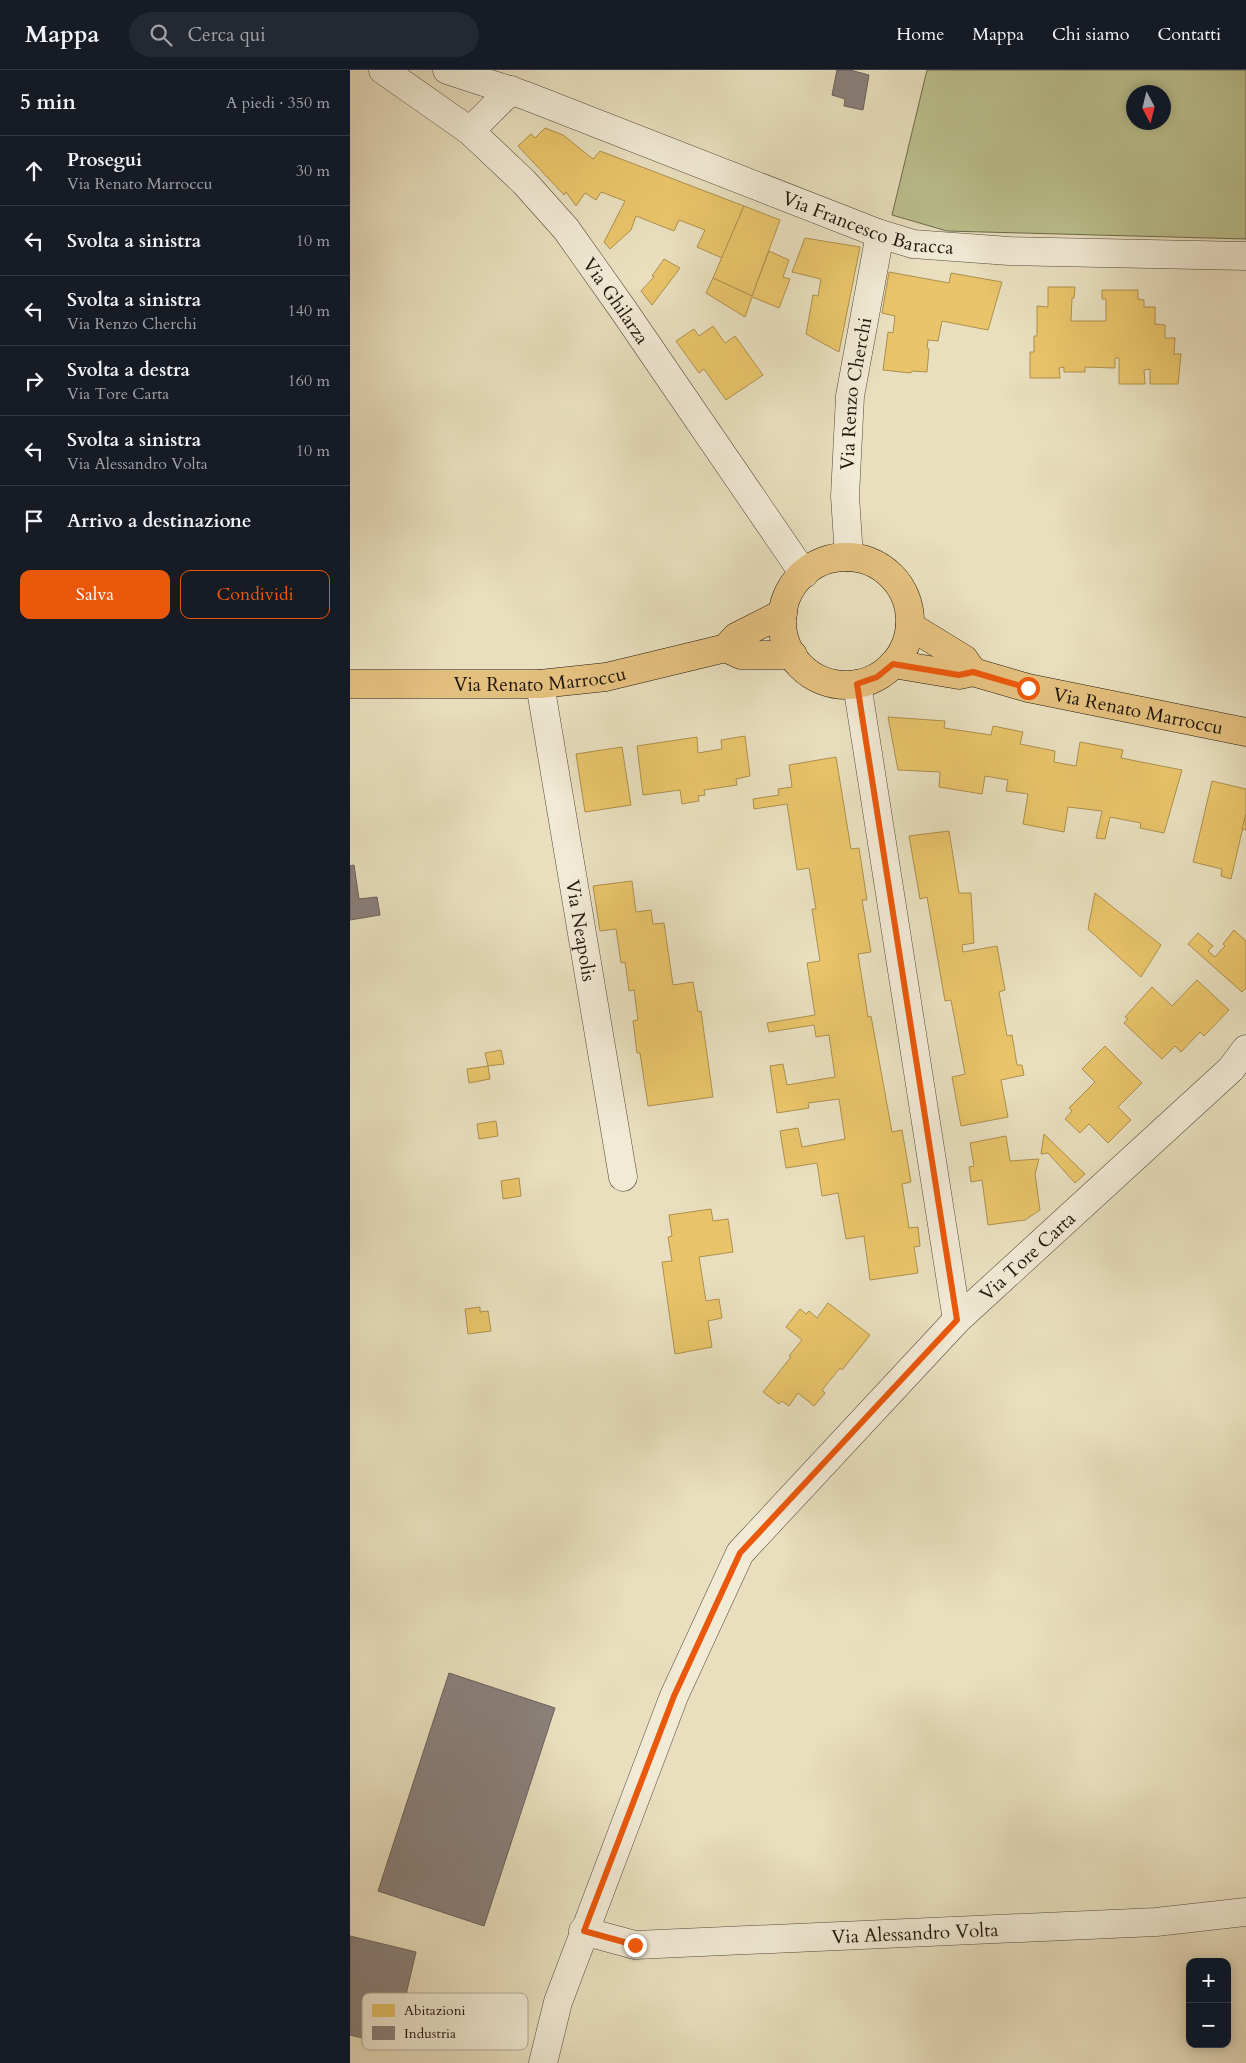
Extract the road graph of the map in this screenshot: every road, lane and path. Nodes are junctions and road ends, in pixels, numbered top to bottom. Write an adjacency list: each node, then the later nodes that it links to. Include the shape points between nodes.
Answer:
1 (384, 70): 4 (street, Via Ghilarza)
2 (448, 70): 3 (street, Via Francesco Baracca)
3 (510, 90): 4 (street); 5 (street, Via Francesco Baracca)
4 (470, 131): 8 (street, Via Ghilarza, via 524,182 566,229)
5 (880, 234): 6 (street, Via Francesco Baracca, via 913,244 1009,251); 7 (street, Via Renzo Cherchi, via 850,396 846,496)
6 (1246, 256)
7 (849, 557): 8 (main road, via 828,559); 10 (main road, via 869,561 887,572 900,587 908,606)
8 (804, 574): 9 (main road, via 794,583 784,602)
9 (783, 613): 11 (main road, Via Renato Marroccu, via 736,637); 12 (main road, via 786,645)
10 (910, 626): 13 (main road, via 905,646); 14 (main road, via 964,659)
11 (726, 648): 12 (main road, Via Renato Marroccu, via 741,655); 16 (main road, Via Renato Marroccu, via 606,676)
12 (793, 655): 17 (main road, via 815,677 835,684)
13 (893, 664): 14 (main road, Via Renato Marroccu, via 959,675); 17 (main road, via 877,677)
14 (973, 672): 18 (main road, Via Renato Marroccu, via 1028,688)
15 (350, 684): 16 (main road, Via Renato Marroccu)
16 (540, 684): 20 (street, Via Neapolis)
17 (857, 684): 21 (street)
18 (1246, 732)
19 (1246, 1049): 21 (street, Via Tore Carta, via 1231,1069)
20 (623, 1177)
21 (957, 1320): 23 (street, Via Tore Carta, via 740,1553 674,1696)
22 (1246, 1912): 23 (street, Via Alessandro Volta, via 1156,1922 635,1945)
23 (584, 1931): 24 (street, Via Tore Carta, via 558,2002)
24 (543, 2063)

